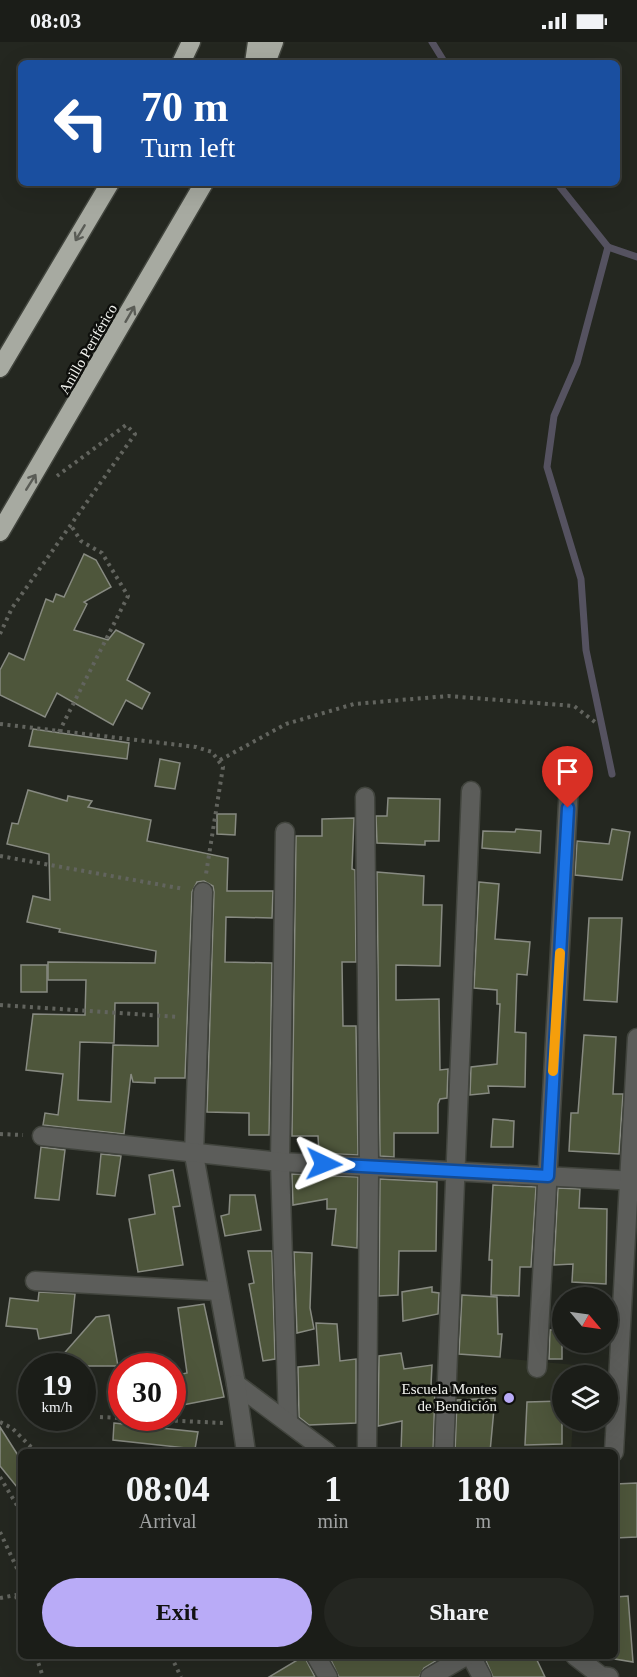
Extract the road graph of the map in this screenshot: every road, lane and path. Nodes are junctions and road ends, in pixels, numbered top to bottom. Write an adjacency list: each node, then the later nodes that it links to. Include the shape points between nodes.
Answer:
1 (191, 42): 4 (highway)
2 (257, 42): 5 (highway)
3 (274, 42): 6 (highway)
4 (182, 60)
5 (254, 60)
6 (267, 60)
7 (108, 186): 9 (highway, one-way to 9)
8 (202, 186): 10 (highway, Anillo Periférico, one-way to 8)
9 (0, 368)
10 (39, 470): 11 (path, via 54,477 126,425 135,434); 12 (highway, Anillo Periférico, one-way to 10)
11 (70, 524): 13 (path, via 12,608); 16 (path, via 81,541 102,553 128,596)
12 (0, 532)
13 (0, 634)
14 (595, 722): 17 (path, via 574,706 448,696 354,704 286,724)
15 (0, 724): 16 (path)
16 (59, 732): 17 (path, via 196,747 212,752)
17 (220, 760): 23 (path, via 223,767)
18 (570, 785): 32 (street)
19 (471, 791): 31 (street)
20 (365, 797): 30 (street)
21 (285, 832): 29 (street)
22 (0, 856): 23 (path)
23 (203, 892): 25 (street)
24 (0, 1005): 25 (path)
25 (197, 1019): 28 (street)
26 (637, 1038): 33 (street)
27 (42, 1136): 28 (street)
28 (194, 1155): 29 (street); 35 (street)
29 (280, 1162): 30 (street); 39 (street)
30 (369, 1166): 31 (street); 45 (street)
31 (456, 1170): 32 (street); 46 (street)
32 (548, 1176): 33 (street); 36 (street)
33 (632, 1181): 47 (street)
34 (35, 1281): 35 (street)
35 (218, 1291): 37 (street)
36 (537, 1368)
37 (236, 1384): 39 (street); 41 (street)
38 (100, 1417): 41 (path)
39 (288, 1421): 44 (street)
40 (0, 1422): 42 (path)
41 (242, 1424): 43 (street)
42 (33, 1449)
43 (246, 1449)
44 (323, 1449)
45 (367, 1449)
46 (444, 1449)
47 (614, 1449)
48 (0, 1477): 49 (path)
49 (18, 1507)
50 (0, 1533): 51 (path)
51 (18, 1571)
52 (18, 1595): 53 (path)
53 (0, 1598)
54 (37, 1659): 62 (path)
55 (172, 1659): 63 (path)
56 (318, 1659): 64 (street)
57 (461, 1659): 65 (street)
58 (473, 1659): 66 (street)
59 (580, 1659): 61 (street)
60 (602, 1659): 61 (street)
61 (601, 1676): 67 (street)
62 (43, 1677)
63 (181, 1677)
64 (328, 1677)
65 (430, 1677)
66 (482, 1677)
67 (609, 1677)

